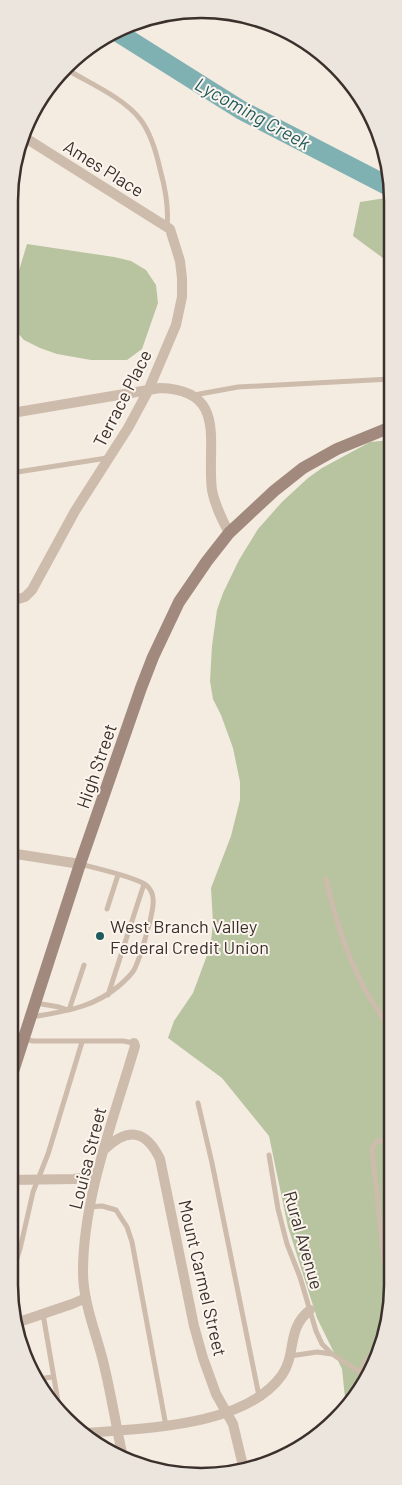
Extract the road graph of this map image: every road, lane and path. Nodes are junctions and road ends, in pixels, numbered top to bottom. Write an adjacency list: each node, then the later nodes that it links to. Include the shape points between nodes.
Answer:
1 (70, 72): 3 (lane, via 129,107 140,118 160,167 167,204)
2 (28, 139): 3 (street, Ames Place)
3 (167, 227): 5 (street, Terrace Place, via 180,261 182,297 176,325)
4 (384, 379): 6 (lane, via 238,387)
5 (148, 391): 6 (street, via 171,388); 7 (street); 9 (street, Terrace Place)
6 (194, 395): 11 (street, via 200,400 209,421 214,498)
7 (18, 412)
8 (384, 429): 11 (main road, High Street, via 303,468)
9 (109, 458): 10 (lane); 12 (street, Terrace Place, via 75,510 32,590)
10 (18, 472)
11 (230, 533): 14 (main road, High Street, via 190,585 153,656)
12 (18, 599)
13 (18, 854): 14 (street)
14 (80, 864): 15 (lane); 21 (main road, High Street)
15 (118, 875): 17 (lane); 18 (lane)
16 (326, 879): 24 (lane, via 342,937 360,980)
17 (144, 884): 20 (lane); 20 (lane, via 153,894 153,906 135,970)
18 (107, 909)
19 (84, 965): 22 (lane)
20 (108, 995): 22 (lane)
21 (36, 1003): 22 (lane); 23 (main road, High Street)
22 (68, 1010): 23 (lane)
23 (31, 1017): 25 (main road, High Street)
24 (384, 1020)
25 (24, 1039): 26 (lane); 28 (main road, High Street)
26 (82, 1042): 27 (lane); 35 (lane)
27 (134, 1043): 31 (street, Louisa Street)
28 (18, 1057)
29 (198, 1103): 49 (lane)
30 (384, 1140): 38 (lane, via 377,1141 372,1148)
31 (105, 1149): 33 (street, Louisa Street); 51 (street, Mount Carmel Street, via 114,1140 131,1134 150,1142 160,1160 196,1334 216,1394)
32 (269, 1155): 40 (lane, Rural Avenue, via 287,1244)
33 (96, 1175): 35 (street); 36 (street, Louisa Street)
34 (18, 1180): 35 (street)
35 (38, 1180): 37 (lane)
36 (90, 1207): 39 (street, Louisa Street, via 83,1274); 52 (lane, via 116,1210 127,1227)
37 (18, 1255)
38 (384, 1261)
39 (86, 1298): 41 (street); 53 (street, Louisa Street)
40 (310, 1310): 43 (lane, Rural Avenue, via 322,1344); 44 (street, via 297,1323)
41 (43, 1314): 42 (street); 47 (lane)
42 (21, 1320)
43 (332, 1354): 44 (lane, via 317,1352); 46 (lane)
44 (290, 1356): 49 (street, via 280,1377)
45 (369, 1358): 46 (lane)
46 (361, 1373)
47 (53, 1377): 48 (lane); 50 (lane)
48 (43, 1378)
49 (260, 1396): 51 (street)
50 (57, 1398)
51 (228, 1413): 52 (street); 56 (street, Mount Carmel Street)
52 (166, 1426): 53 (street)
53 (117, 1431): 54 (street); 55 (street, Louisa Street)
54 (93, 1433)
55 (121, 1450)
56 (242, 1463)

